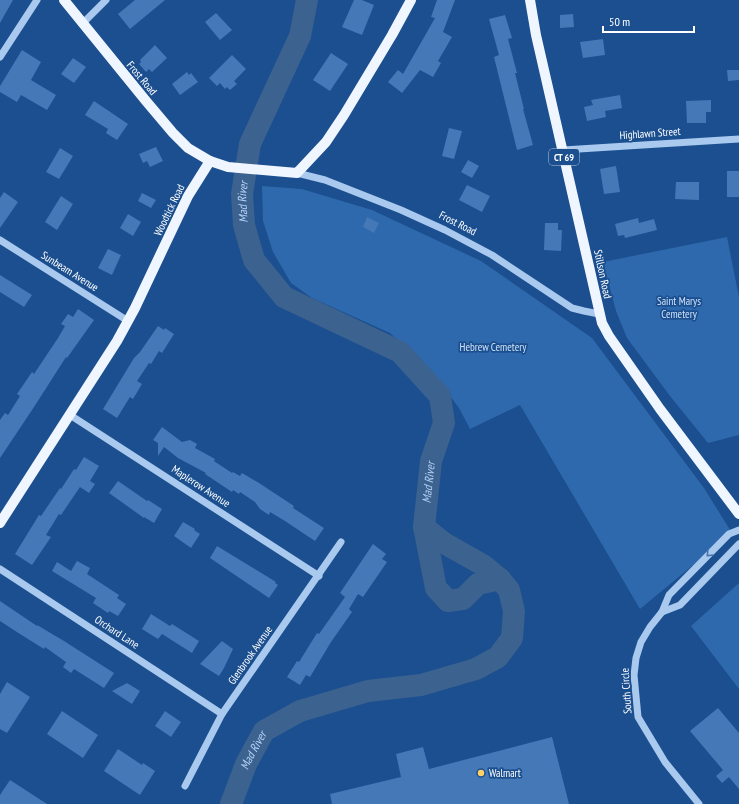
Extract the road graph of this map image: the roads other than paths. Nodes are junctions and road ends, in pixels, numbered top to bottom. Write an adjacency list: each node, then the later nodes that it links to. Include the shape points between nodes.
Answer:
1 (37, 0): 7 (street)
2 (64, 0): 6 (main road, Frost Road)
3 (106, 0): 6 (street)
4 (411, 0): 11 (main road, via 332,133)
5 (530, 0): 9 (main road, Stillson Road / CT 69)
6 (82, 24): 10 (main road, Frost Road, via 172,133 188,148)
7 (0, 57)
8 (739, 139): 9 (street, Highlawn Street)
9 (563, 150): 13 (main road, Stillson Road / CT 69)
10 (210, 161): 11 (main road, via 233,168); 14 (main road, Woodtick Road, via 188,196)
11 (296, 173): 13 (street, Frost Road, via 325,180 431,223 492,255 572,308)
12 (0, 240): 14 (street, Sunbeam Avenue)
13 (599, 314): 16 (main road, Stillson Road / CT 69, via 609,336)
14 (128, 321): 15 (main road, Woodtick Road)
15 (70, 415): 17 (main road, Woodtick Road); 22 (street, Maplerow Avenue)
16 (739, 514)
17 (0, 523)
18 (739, 530): 23 (street, South Circle, one-way to 23, via 729,534 669,595)
19 (342, 542): 22 (street, Glenbrook Avenue)
20 (739, 544): 23 (street, South Circle, via 680,605)
21 (0, 569): 24 (street, Orchard Lane)
22 (319, 576): 24 (street, Glenbrook Avenue)
23 (662, 612): 26 (street, South Circle, via 641,642 636,658 634,675 638,717 665,762)
24 (222, 714): 25 (street, Glenbrook Avenue)
25 (185, 786)
26 (699, 804)

